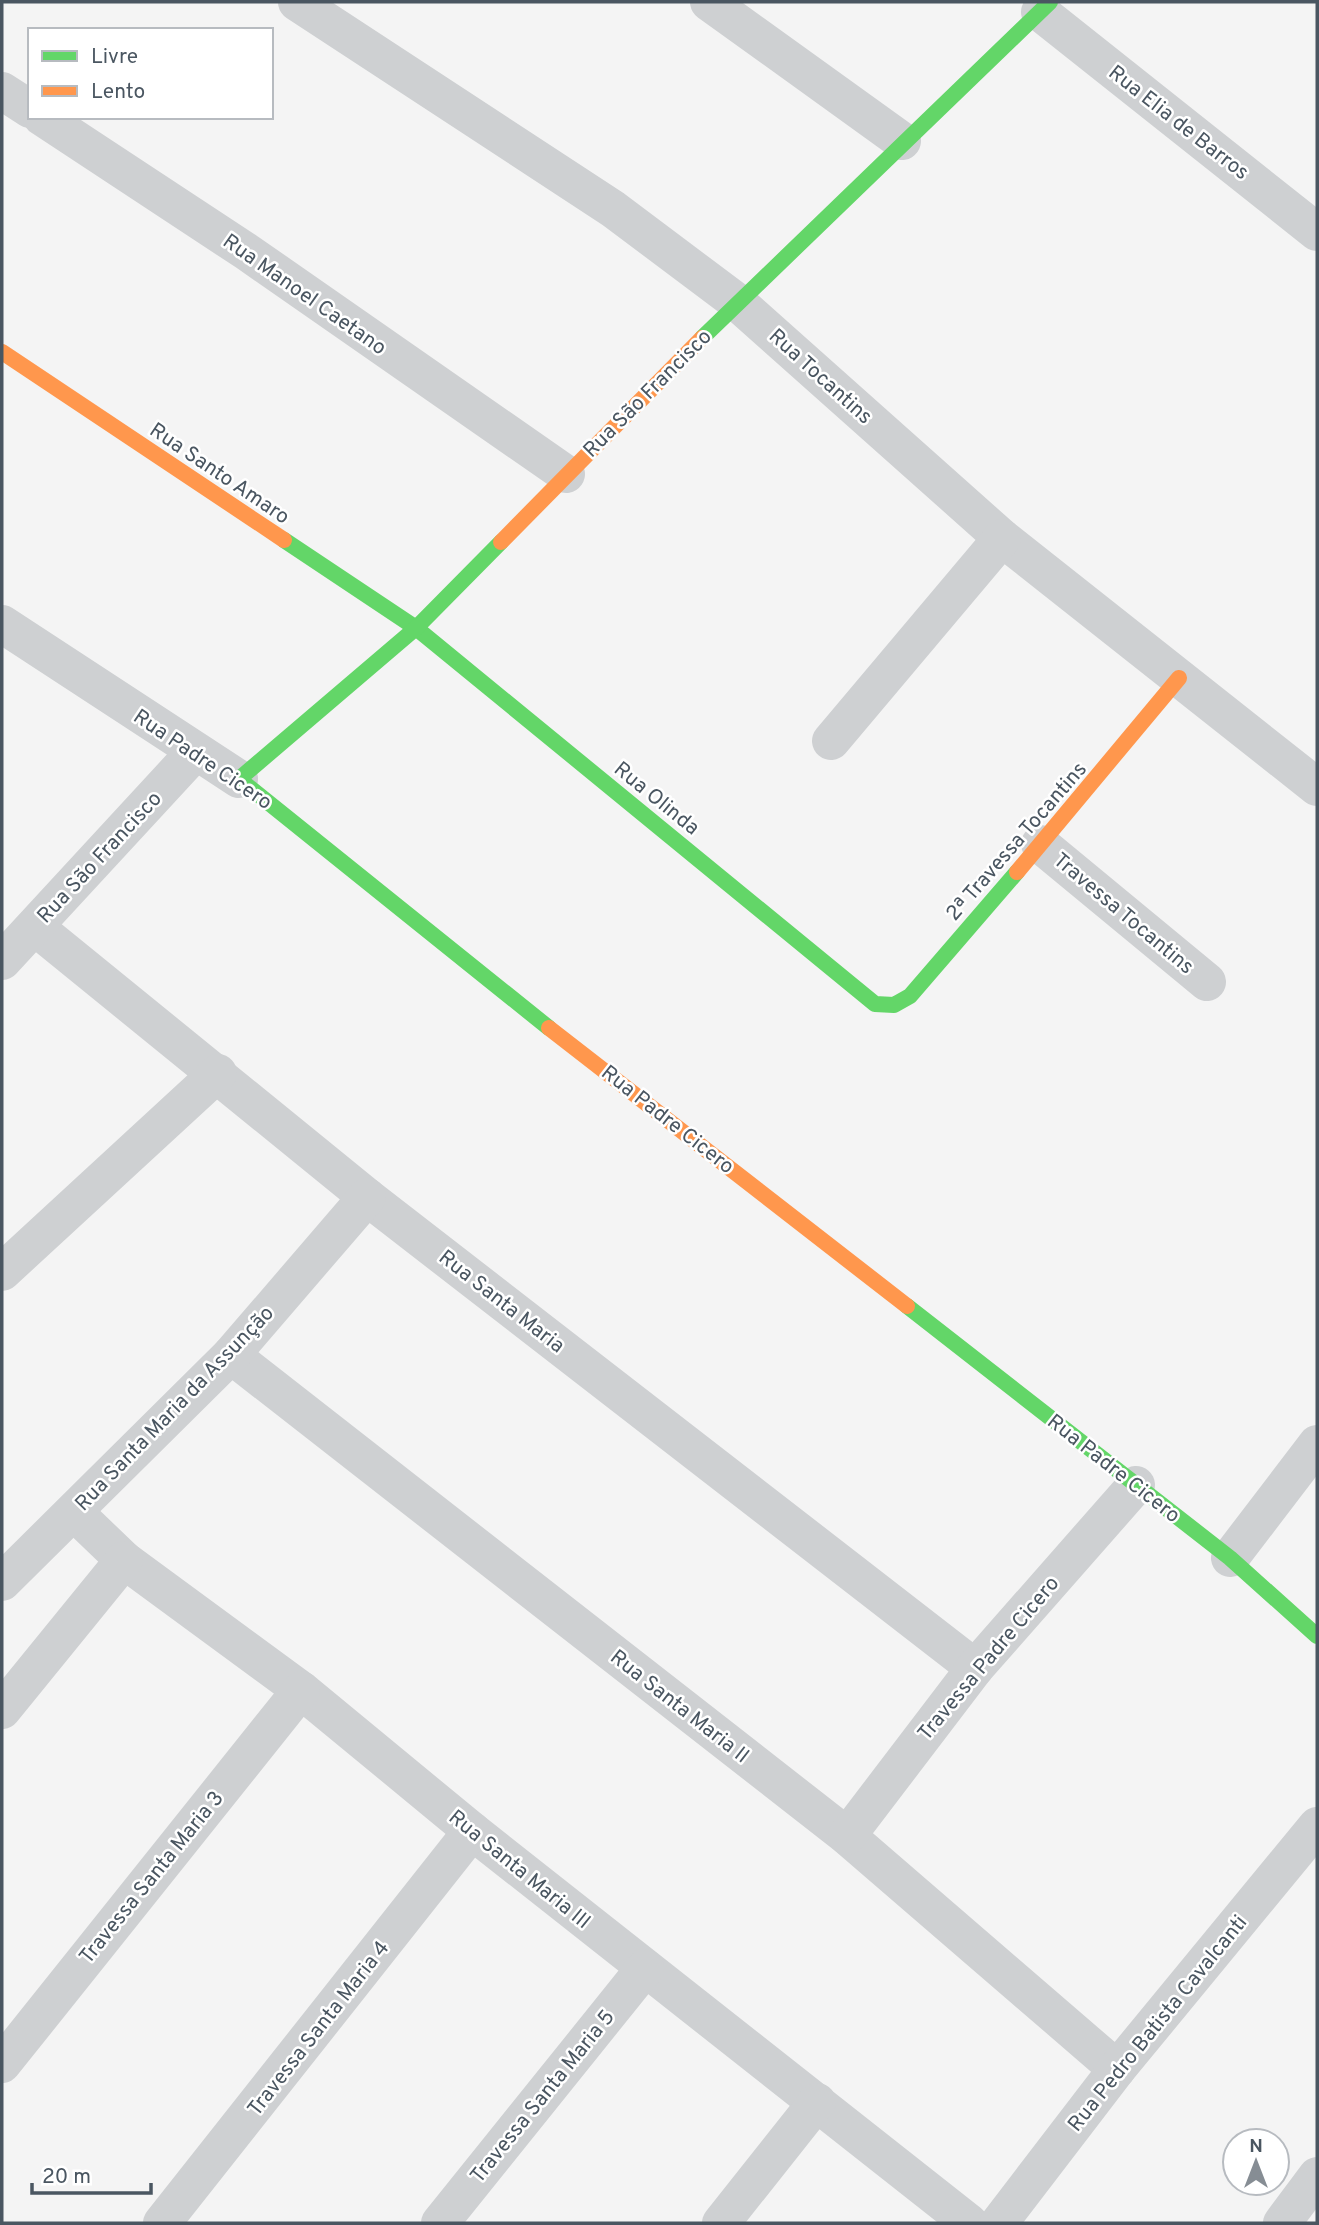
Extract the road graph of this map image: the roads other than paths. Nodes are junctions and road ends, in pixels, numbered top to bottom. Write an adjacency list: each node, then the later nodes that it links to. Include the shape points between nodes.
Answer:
1 (297, 2): 9 (street, Rua Tocantins, via 613,209)
2 (709, 2): 7 (street)
3 (1045, 7): 7 (street, Rua São Francisco); 8 (street, Rua Elia de Barros)
4 (2, 91): 5 (street)
5 (28, 108)
6 (45, 119): 11 (street, Rua Manoel Caetano, via 247,252)
7 (902, 141): 9 (street, Rua São Francisco)
8 (1317, 232)
9 (737, 302): 11 (street, Rua São Francisco); 12 (street, Rua Tocantins)
10 (2, 352): 14 (street, Rua Santo Amaro)
11 (566, 474): 14 (street, Rua São Francisco)
12 (1002, 538): 15 (street, Rua Tocantins); 16 (street)
13 (2, 624): 17 (street, Rua Padre Cicero)
14 (416, 628): 18 (street, Rua São Francisco); 23 (street, Rua Olinda)
15 (1179, 678): 19 (street, Rua Tocantins); 20 (street, 2ª Travessa Tocantins)
16 (831, 741)
17 (195, 752): 18 (street, Rua Padre Cicero); 21 (street, Rua São Francisco)
18 (239, 779): 29 (street, Rua Padre Cicero, via 545,1025)
19 (1317, 787)
20 (1040, 845): 22 (street, Travessa Tocantins); 23 (street, 2ª Travessa Tocantins, via 910,996 889,1007)
21 (15, 938): 24 (street, Rua Santa Maria)
22 (1207, 982)
23 (871, 1001)
24 (218, 1073): 25 (street, Rua Santa Maria); 26 (street)
25 (367, 1197): 27 (street, Rua Santa Maria da Assunção); 35 (street, Rua Santa Maria)
26 (2, 1272)
27 (232, 1355): 30 (street, Rua Santa Maria da Assunção); 40 (street, Rua Santa Maria II)
28 (1317, 1444): 31 (street)
29 (1136, 1485): 31 (street, Rua Padre Cicero); 35 (street, Travessa Padre Cicero)
30 (74, 1511): 32 (street, Rua Santa Maria III); 33 (street, Rua Santa Maria da Assunção)
31 (1230, 1558): 34 (street, Rua Padre Cicero)
32 (124, 1560): 36 (street, Rua Santa Maria III); 37 (street)
33 (2, 1582)
34 (1317, 1636)
35 (975, 1668): 40 (street, Travessa Padre Cicero)
36 (301, 1690): 39 (street, Rua Santa Maria III); 42 (street, Travessa Santa Maria 3)
37 (2, 1710)
38 (1317, 1826): 43 (street, Rua Pedro Batista Cavalcanti)
39 (472, 1831): 41 (street, Rua Santa Maria III); 46 (street, Travessa Santa Maria 4)
40 (847, 1836): 43 (street, Rua Santa Maria II)
41 (645, 1968): 44 (street, Rua Santa Maria III); 47 (street, Travessa Santa Maria 5)
42 (2, 2064)
43 (1117, 2070): 50 (street, Rua Pedro Batista Cavalcanti)
44 (817, 2102): 48 (street); 49 (street, Rua Santa Maria III)
45 (1317, 2176): 51 (street)
46 (162, 2223)
47 (440, 2223)
48 (721, 2223)
49 (970, 2223)
50 (999, 2223)
51 (1282, 2223)

